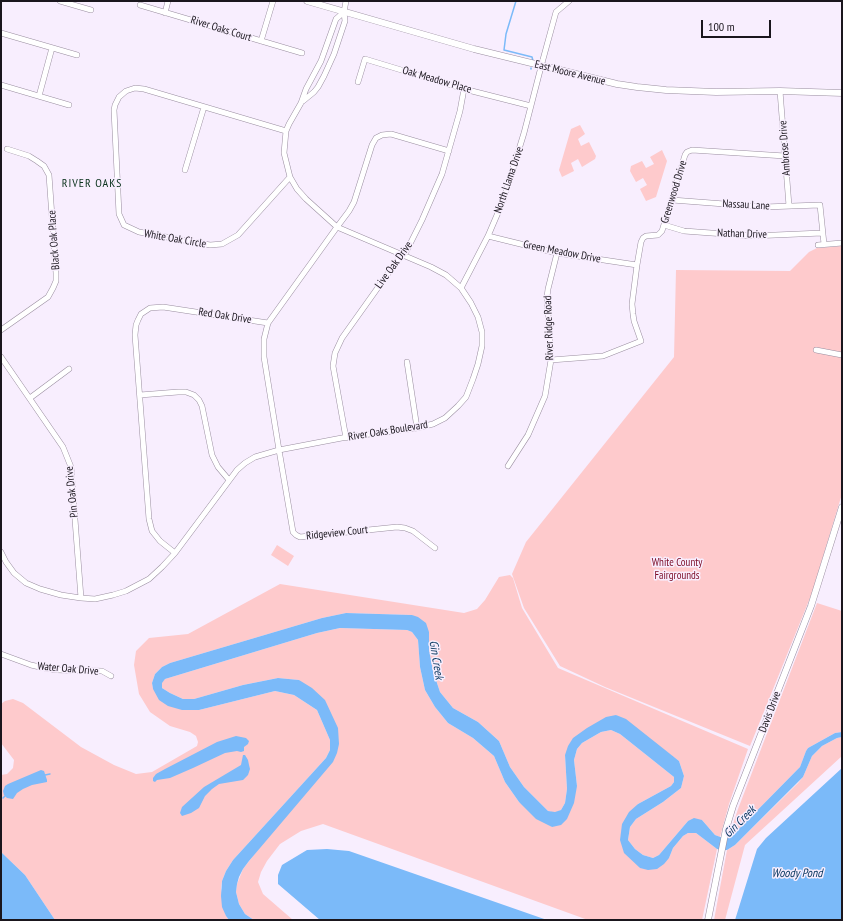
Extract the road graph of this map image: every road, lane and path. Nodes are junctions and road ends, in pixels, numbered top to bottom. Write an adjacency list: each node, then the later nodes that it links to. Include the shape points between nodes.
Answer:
1 (60, 1): 7 (street)
2 (168, 1): 11 (street)
3 (273, 1): 13 (street)
4 (307, 1): 10 (street, East Moore Avenue)
5 (346, 1): 10 (street)
6 (568, 1): 17 (street, North Llama Drive, via 556,12)
7 (76, 3): 9 (street)
8 (140, 5): 11 (street, River Oaks Court)
9 (91, 10)
10 (344, 12): 17 (street, East Moore Avenue); 24 (street, River Oaks Boulevard, via 336,18 325,51); 24 (street, River Oaks Boulevard, via 345,21 332,60 318,87)
11 (165, 13): 13 (street, River Oaks Court)
12 (1, 33): 14 (street)
13 (261, 41): 15 (street, River Oaks Court)
14 (52, 48): 16 (street); 23 (street)
15 (302, 53)
16 (77, 55)
17 (541, 66): 21 (street, East Moore Avenue, via 617,84 662,90); 26 (street, North Llama Drive)
18 (358, 82): 20 (street, Oak Meadow Place, via 365,59)
19 (1, 86): 23 (street)
20 (464, 89): 26 (street, Oak Meadow Place); 30 (street, Live Oak Drive)
21 (780, 91): 22 (street, East Moore Avenue); 31 (street, Ambrose Drive)
22 (842, 93)
23 (39, 96): 25 (street)
24 (301, 102): 28 (street, River Oaks Boulevard)
25 (69, 105)
26 (531, 106): 39 (street, North Llama Drive, via 503,201)
27 (204, 107): 28 (street, White Oak Circle); 32 (street); 33 (street, White Oak Circle, via 139,88 130,89 119,97 114,110 119,214 124,225 139,232 210,245 222,244 238,235)
28 (286, 131): 33 (street, River Oaks Boulevard, via 284,153)
29 (7, 149): 46 (street, Black Oak Place, via 38,161 49,176 56,281 48,297)
30 (449, 151): 37 (street, via 391,134 376,138 354,202); 42 (street, Live Oak Drive, via 436,188)
31 (785, 156): 34 (street, Greenwood Drive, via 692,150 685,155); 35 (street, Ambrose Drive)
32 (185, 170)
33 (290, 178): 37 (street, River Oaks Boulevard, via 306,199)
34 (672, 200): 35 (street, Nassau Lane, via 764,207); 36 (street, Greenwood Drive)
35 (789, 206): 38 (street, Nassau Lane, via 820,205)
36 (664, 225): 38 (street, Nathan Drive, via 684,231 752,236); 43 (street, Greenwood Drive, via 658,235 643,238)
37 (337, 227): 42 (street, River Oaks Boulevard); 45 (street)
38 (822, 233): 40 (street, via 821,244)
39 (488, 236): 41 (street, Green Meadow Drive); 44 (street, North Llama Drive)
40 (842, 243)
41 (557, 253): 43 (street, Green Meadow Drive); 50 (street, River Ridge Road, via 547,297)
42 (403, 255): 44 (street, River Oaks Boulevard, via 431,267); 56 (street, Live Oak Drive, via 342,338 335,353 333,366)
43 (637, 265): 50 (street, Greenwood Drive, via 632,304 641,341 603,356)
44 (461, 288): 55 (street, River Oaks Boulevard, via 478,317 482,332 478,364 466,397 458,406 446,418)
45 (268, 324): 53 (street, Red Oak Drive, via 163,306 150,308 141,314 135,330); 57 (street, via 264,339 264,357)
46 (1, 330)
47 (816, 350): 48 (street)
48 (842, 355)
49 (1, 357): 54 (street, Pin Oak Drive)
50 (551, 360): 58 (street, River Ridge Road, via 542,403 528,434)
51 (406, 362): 55 (street)
52 (69, 369): 54 (street)
53 (140, 395): 59 (street, via 178,392 194,395 202,406 212,455); 63 (street, Red Oak Drive, via 149,519 152,531)
54 (30, 398): 64 (street, Pin Oak Drive, via 63,447 70,466)
55 (417, 428): 56 (street, River Oaks Boulevard)
56 (346, 438): 57 (street, River Oaks Boulevard)
57 (279, 450): 59 (street, River Oaks Boulevard, via 255,457 245,463); 61 (street, Ridgeview Court, via 293,532 296,535 300,537 397,527 413,531)
58 (508, 466)
59 (229, 480): 63 (street, River Oaks Boulevard)
60 (842, 507): 67 (street, Davis Drive, via 811,606 733,806)
61 (435, 548)
62 (1, 552): 64 (street, River Oaks Boulevard, via 14,573 26,583 47,592)
63 (175, 553): 64 (street, River Oaks Boulevard, via 149,579 126,591 95,599)
64 (81, 598)
65 (1, 654): 66 (street, Water Oak Drive, via 44,668 102,671)
66 (111, 676)
67 (708, 920)

